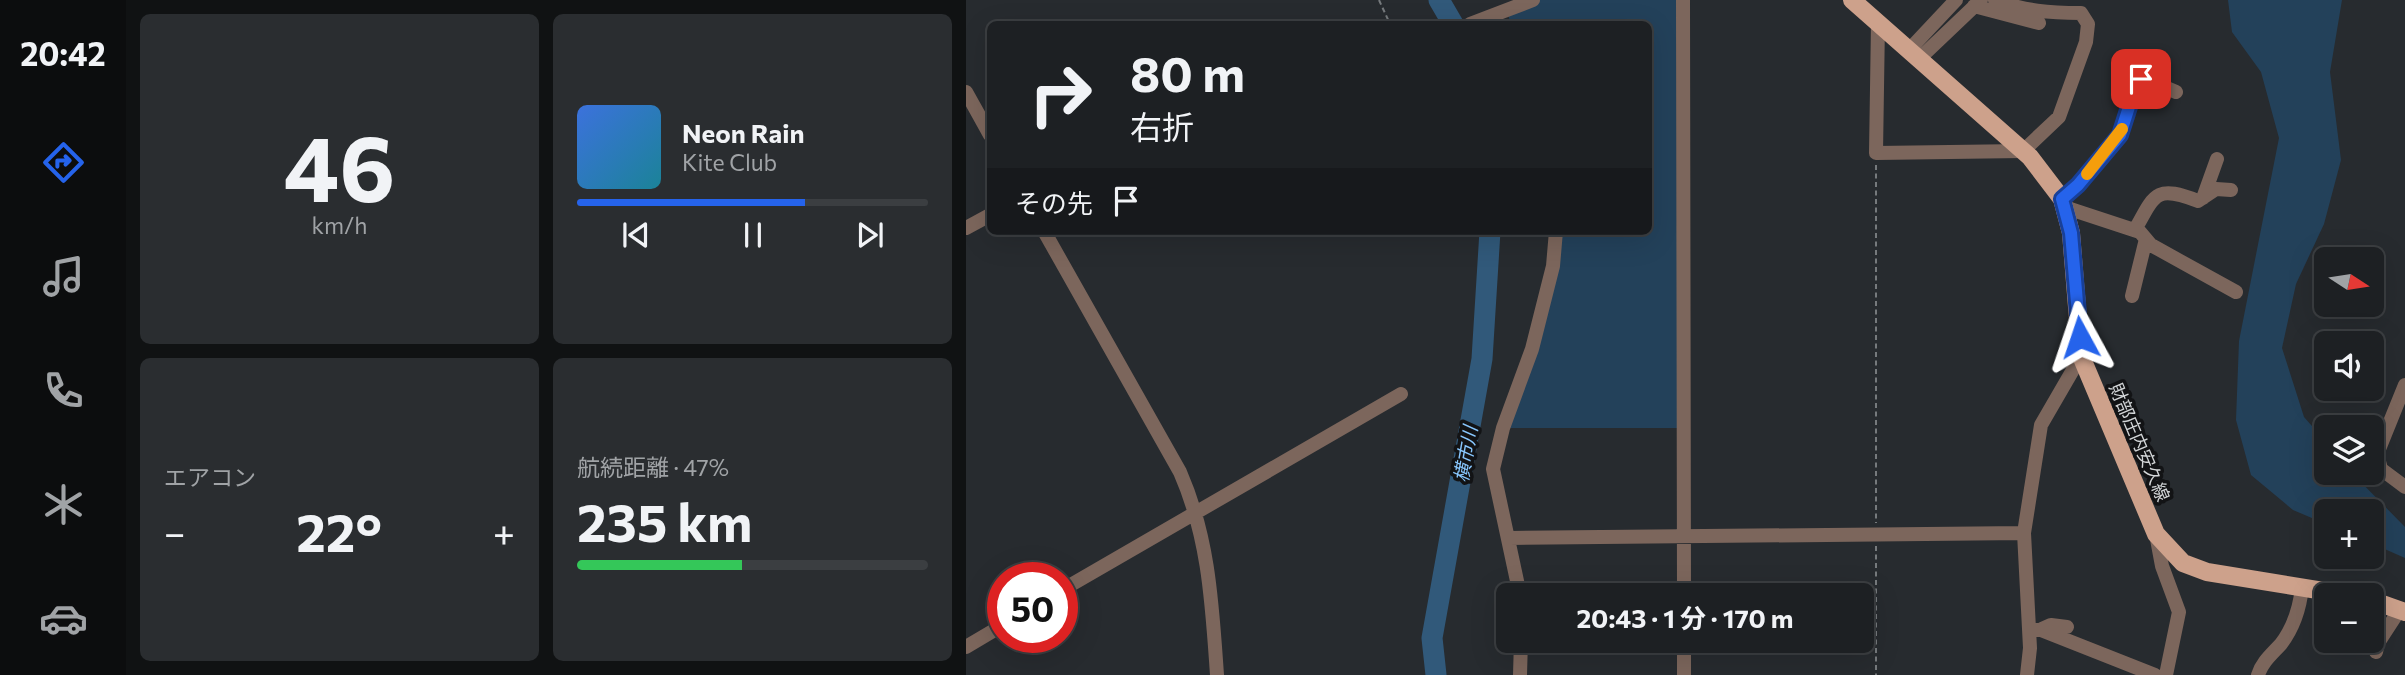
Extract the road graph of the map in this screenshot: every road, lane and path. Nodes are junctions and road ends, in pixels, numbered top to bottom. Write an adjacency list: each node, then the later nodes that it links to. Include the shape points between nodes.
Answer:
1 (1379, 0): 10 (path)
2 (1533, 0): 9 (street)
3 (1683, 0): 40 (street)
4 (1852, 0): 13 (main road, 財部庄内安久線)
5 (1956, 0): 15 (street)
6 (1994, 0): 8 (street, via 2018,9)
7 (1978, 3): 14 (street); 15 (street)
8 (2077, 6): 19 (street, via 2088,24 2086,42 2059,117)
9 (1501, 11): 11 (street); 12 (street)
10 (1389, 21)
11 (1477, 21)
12 (1509, 21)
13 (1878, 23): 15 (main road, 財部庄内安久線); 20 (street)
14 (2039, 23)
15 (1914, 55): 19 (main road, 財部庄内安久線)
16 (966, 92): 18 (street)
17 (2176, 92): 24 (street, via 2148,80 2137,82 2120,135)
18 (987, 130)
19 (2023, 151): 20 (street); 24 (main road, 財部庄内安久線)
20 (1876, 153): 38 (path)
21 (2217, 159): 23 (street)
22 (2231, 190): 23 (street, via 2223,188)
23 (2203, 198): 27 (street, via 2198,201 2174,191 2152,197)
24 (2063, 203): 27 (street); 32 (main road, 財部庄内安久線, via 2071,233)
25 (987, 217): 26 (street)
26 (966, 228)
27 (2140, 234): 30 (street); 31 (street)
28 (1046, 235): 36 (street)
29 (1556, 235): 41 (street, via 1553,266 1532,349 1493,469)
30 (2236, 292)
31 (2132, 296)
32 (2081, 356): 37 (street, via 2041,425); 39 (main road, 財部庄内安久線)
33 (2405, 385): 35 (street, via 2377,454 2381,469)
34 (1401, 394): 36 (street)
35 (2405, 487)
36 (1197, 510): 42 (street); 56 (street, via 1209,575)
37 (2024, 533): 38 (street); 50 (street)
38 (1876, 534): 40 (street); 59 (path)
39 (2156, 534): 45 (main road, 財部庄内安久線, via 2183,563 2207,572); 62 (street, via 2179,612)
40 (1684, 536): 41 (street); 44 (street)
41 (1510, 538): 43 (street)
42 (1078, 581)
43 (1518, 583)
44 (1684, 583)
45 (2302, 587): 46 (main road, 財部庄内安久線); 63 (street, via 2300,605 2283,642)
46 (2314, 589)
47 (2384, 605): 48 (main road)
48 (2402, 611): 52 (street)
49 (2067, 627): 50 (street)
50 (2035, 630): 60 (street); 61 (street)
51 (987, 635): 53 (street)
52 (2384, 635)
53 (966, 647)
54 (1521, 653): 57 (street)
55 (1684, 653): 58 (street)
56 (1217, 675)
57 (1520, 675)
58 (1684, 675)
59 (1876, 675)
60 (2027, 675)
61 (2155, 675)
62 (2166, 675)
63 (2258, 675)

